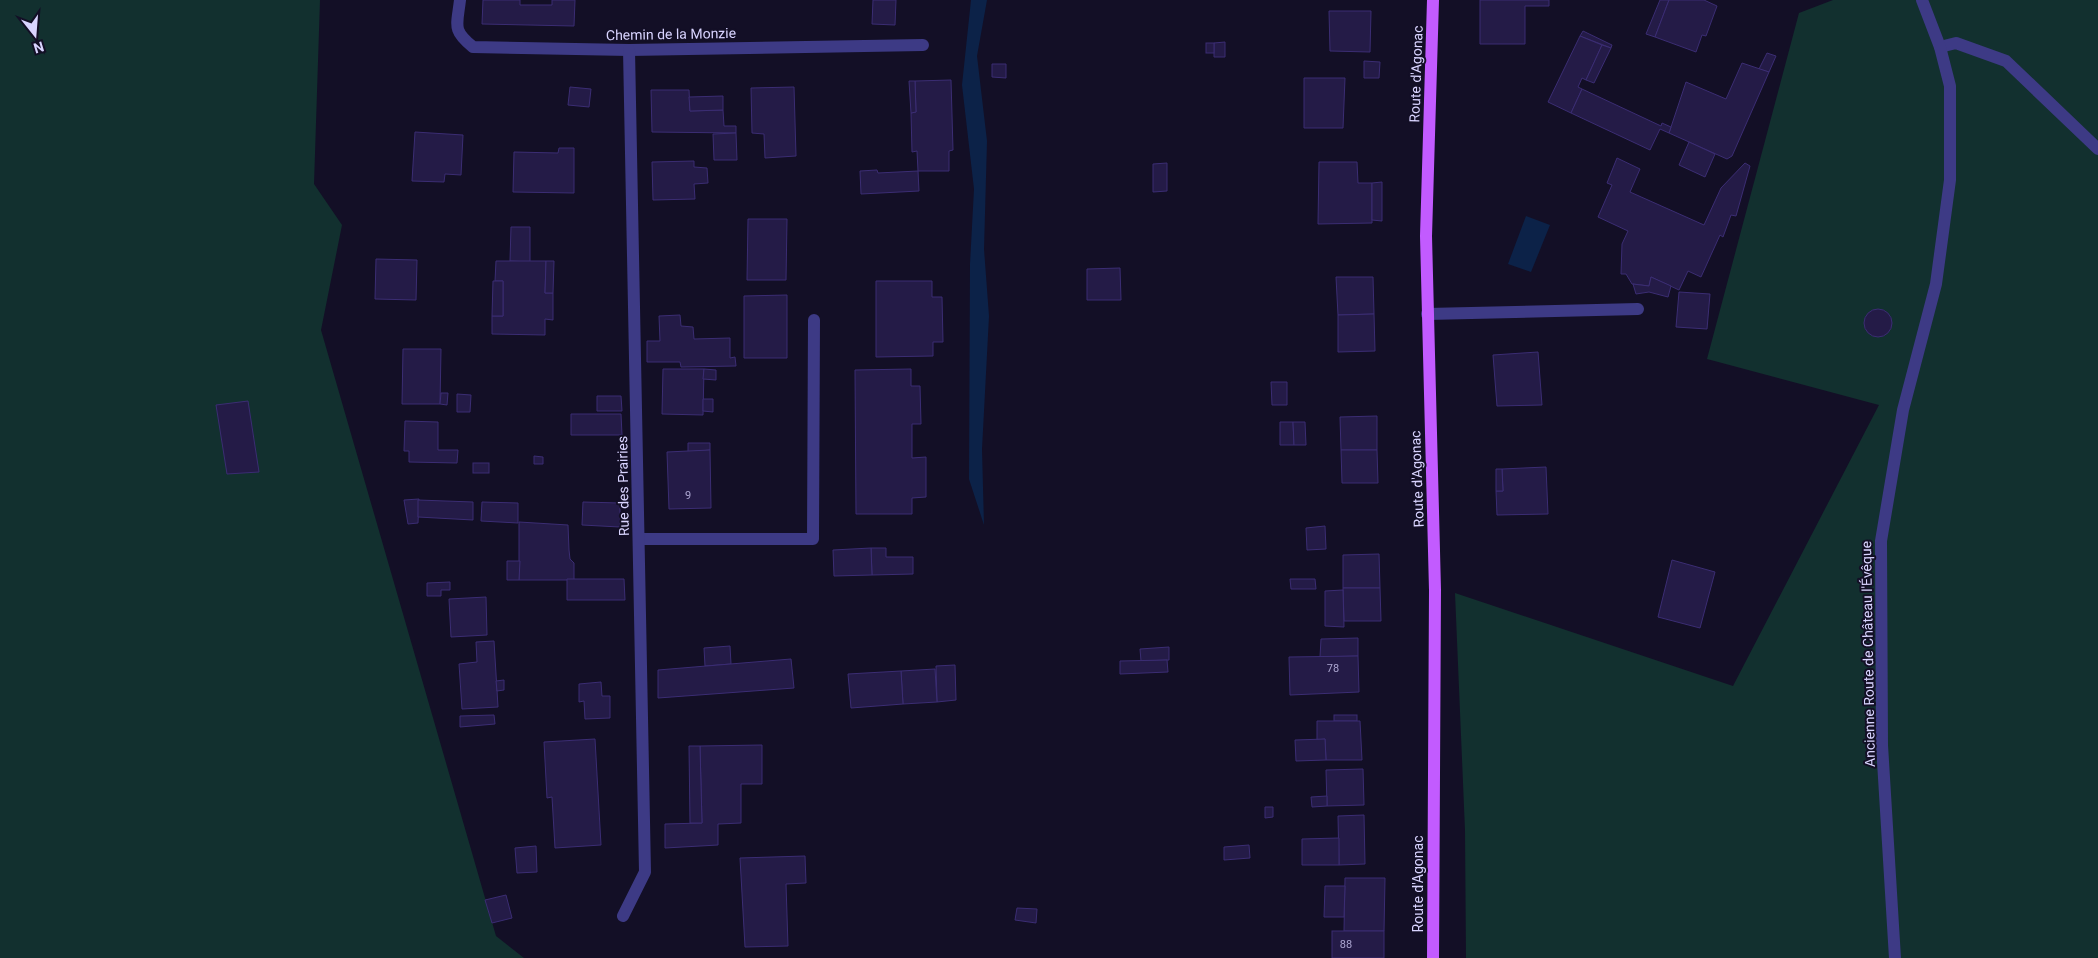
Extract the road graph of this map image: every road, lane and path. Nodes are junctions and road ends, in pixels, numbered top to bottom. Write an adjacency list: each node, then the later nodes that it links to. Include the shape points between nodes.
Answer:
1 (460, 0): 6 (street, Chemin de la Monzie, via 457,28 460,36 473,47)
2 (1433, 0): 9 (main road, Route d'Agonac)
3 (1922, 0): 5 (street, Ancienne Route de Château l'Évêque)
4 (923, 45): 6 (street, Chemin de la Monzie)
5 (1940, 47): 7 (street, via 1956,44 2006,61); 14 (street, Ancienne Route de Château l'Évêque, via 1950,86 1950,180 1936,284 1903,410 1881,541 1882,745)
6 (630, 50): 11 (street, Rue des Prairies)
7 (2098, 149)
8 (1638, 309): 9 (street)
9 (1427, 314): 13 (main road, Route d'Agonac, via 1435,590)
10 (814, 320): 11 (street, via 814,539)
11 (639, 539): 12 (street, Rue des Prairies, via 645,872)
12 (623, 916)
13 (1433, 958)
14 (1895, 958)

